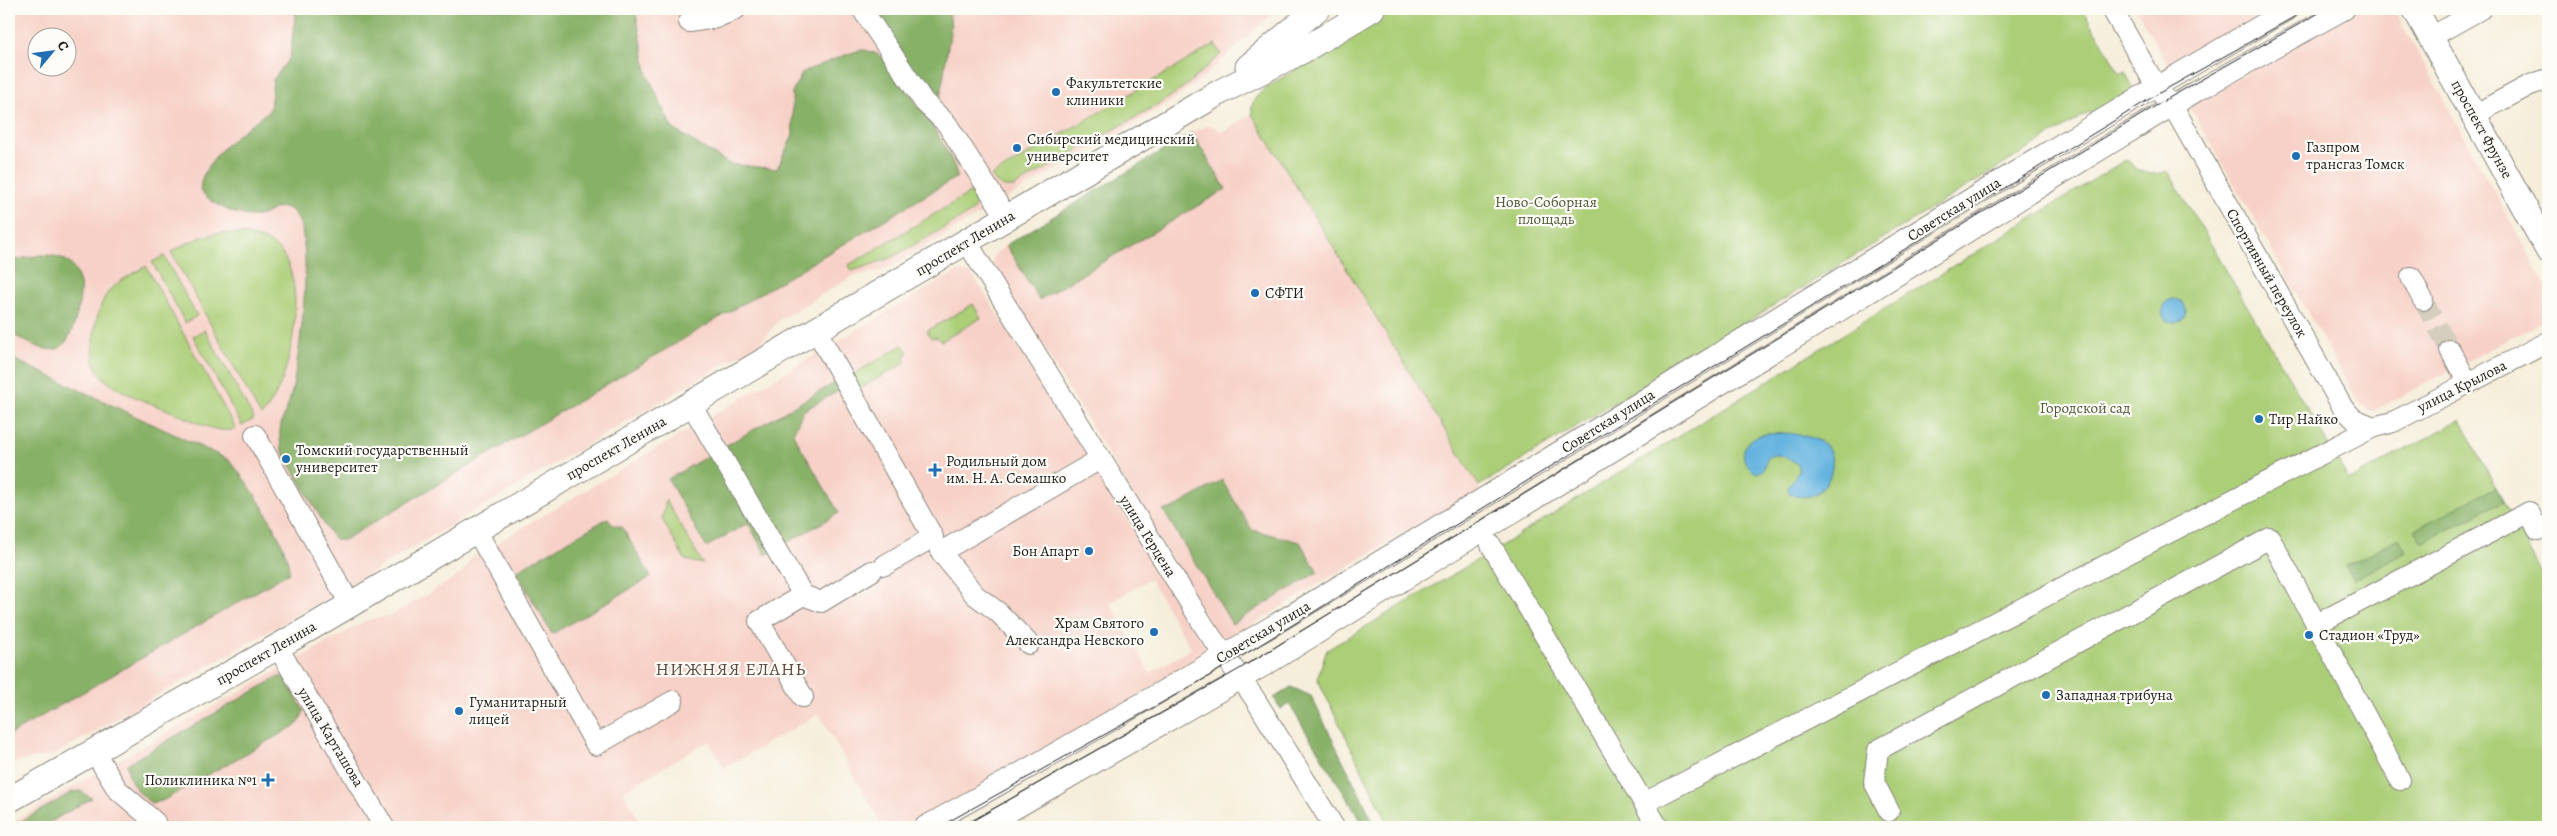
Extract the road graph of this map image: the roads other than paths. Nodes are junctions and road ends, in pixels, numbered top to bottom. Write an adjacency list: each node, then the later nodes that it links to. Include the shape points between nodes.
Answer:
1 (736, 9): 10 (street, via 716,18)
2 (862, 9): 17 (street, via 924,102 947,124)
3 (1317, 9): 14 (main road, проспект Ленина)
4 (1370, 9): 14 (main road, проспект Ленина, via 1302,51)
5 (2112, 9): 13 (street, Спортивный переулок)
6 (2289, 9): 13 (street, Советская улица)
7 (2345, 9): 15 (street, Советская улица)
8 (2415, 9): 11 (main road, проспект Фрунзе)
9 (2481, 9): 11 (street)
10 (689, 22)
11 (2431, 37): 16 (main road, проспект Фрунзе)
12 (2548, 79): 16 (street, via 2530,84)
13 (2156, 86): 15 (street, Спортивный переулок); 38 (street, Советская улица)
14 (1220, 92): 17 (main road, проспект Ленина)
15 (2172, 106): 27 (street, Спортивный переулок, via 2344,408 2354,418); 39 (street, Советская улица)
16 (2474, 115): 19 (main road, проспект Фрунзе)
17 (1007, 218): 18 (main road, проспект Ленина)
18 (967, 242): 22 (main road, проспект Ленина); 29 (street, улица Герцена)
19 (2548, 250)
20 (2411, 277): 21 (street)
21 (2423, 300)
22 (816, 330): 26 (main road, проспект Ленина); 33 (street, via 933,536 821,602)
23 (2548, 342): 25 (street, улица Крылова)
24 (2450, 350): 25 (street)
25 (2468, 383): 27 (street, улица Крылова, via 2393,422)
26 (691, 404): 31 (main road, проспект Ленина); 33 (street)
27 (2374, 427): 45 (street, улица Крылова)
28 (255, 435): 34 (street)
29 (1100, 459): 36 (street, via 941,552 975,595 998,612); 38 (street, улица Герцена)
30 (2548, 525): 35 (street, via 2538,530 2529,512)
31 (476, 530): 34 (main road, проспект Ленина); 41 (street, via 596,745)
32 (1491, 545): 45 (street)
33 (803, 596): 40 (street, via 759,621)
34 (350, 604): 37 (main road, проспект Ленина)
35 (2317, 624): 43 (street); 46 (street, via 2270,538 1878,750 1874,782)
36 (1029, 644)
37 (277, 646): 42 (main road, проспект Ленина); 48 (street, улица Карташова)
38 (1224, 656): 39 (street, улица Герцена); 49 (street, Советская улица)
39 (1242, 679): 50 (street, Советская улица); 51 (street, улица Герцена)
40 (803, 697)
41 (673, 701)
42 (94, 751): 44 (main road, проспект Ленина); 47 (street, via 117,790)
43 (2400, 780)
44 (9, 800)
45 (1644, 804): 52 (street)
46 (1889, 811)
47 (158, 827)
48 (384, 827)
49 (924, 827)
50 (983, 827)
51 (1334, 827)
52 (1658, 827)

